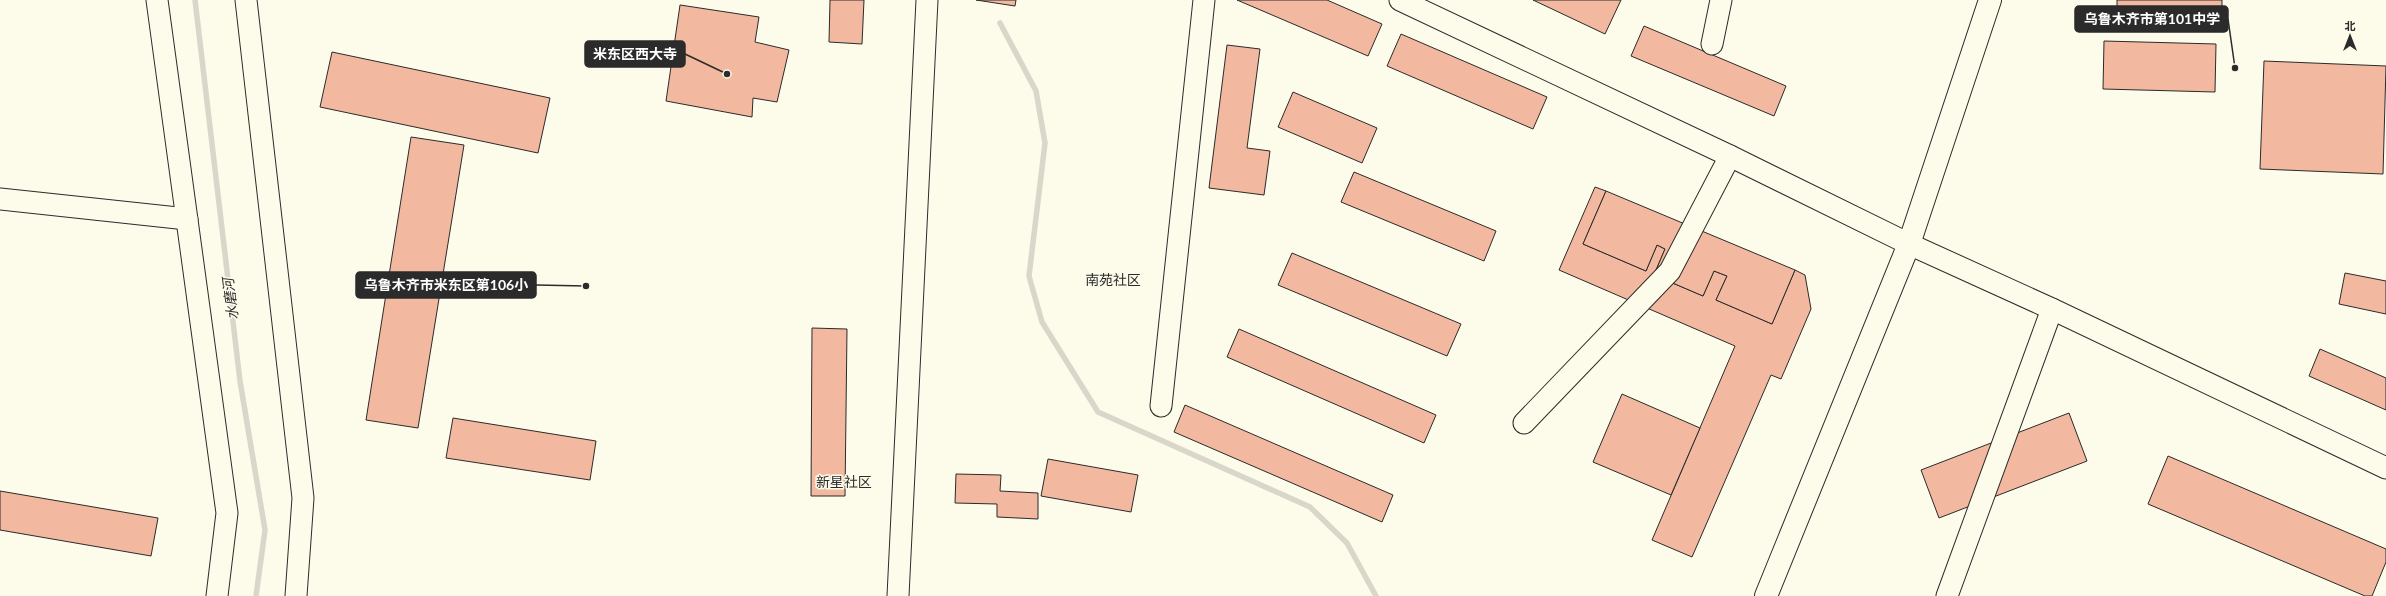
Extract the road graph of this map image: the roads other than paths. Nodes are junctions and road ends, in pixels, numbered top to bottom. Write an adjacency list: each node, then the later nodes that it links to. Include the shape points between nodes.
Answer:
1 (157, 0): 11 (street)
2 (246, 0): 18 (street, via 303,498)
3 (927, 0): 19 (street)
4 (1204, 0): 14 (street)
5 (1400, 0): 9 (street)
6 (1722, 0): 8 (street)
7 (1990, 0): 12 (main road)
8 (1712, 44)
9 (1730, 156): 12 (street); 15 (street, via 1670,271)
10 (0, 199): 11 (street)
11 (187, 220): 17 (street, via 227,513)
12 (1909, 244): 13 (street); 20 (main road)
13 (2052, 309): 16 (street); 21 (street)
14 (1161, 406)
15 (1524, 423)
16 (2386, 468)
17 (217, 596)
18 (296, 596)
19 (898, 596)
20 (1766, 596)
21 (1947, 596)

